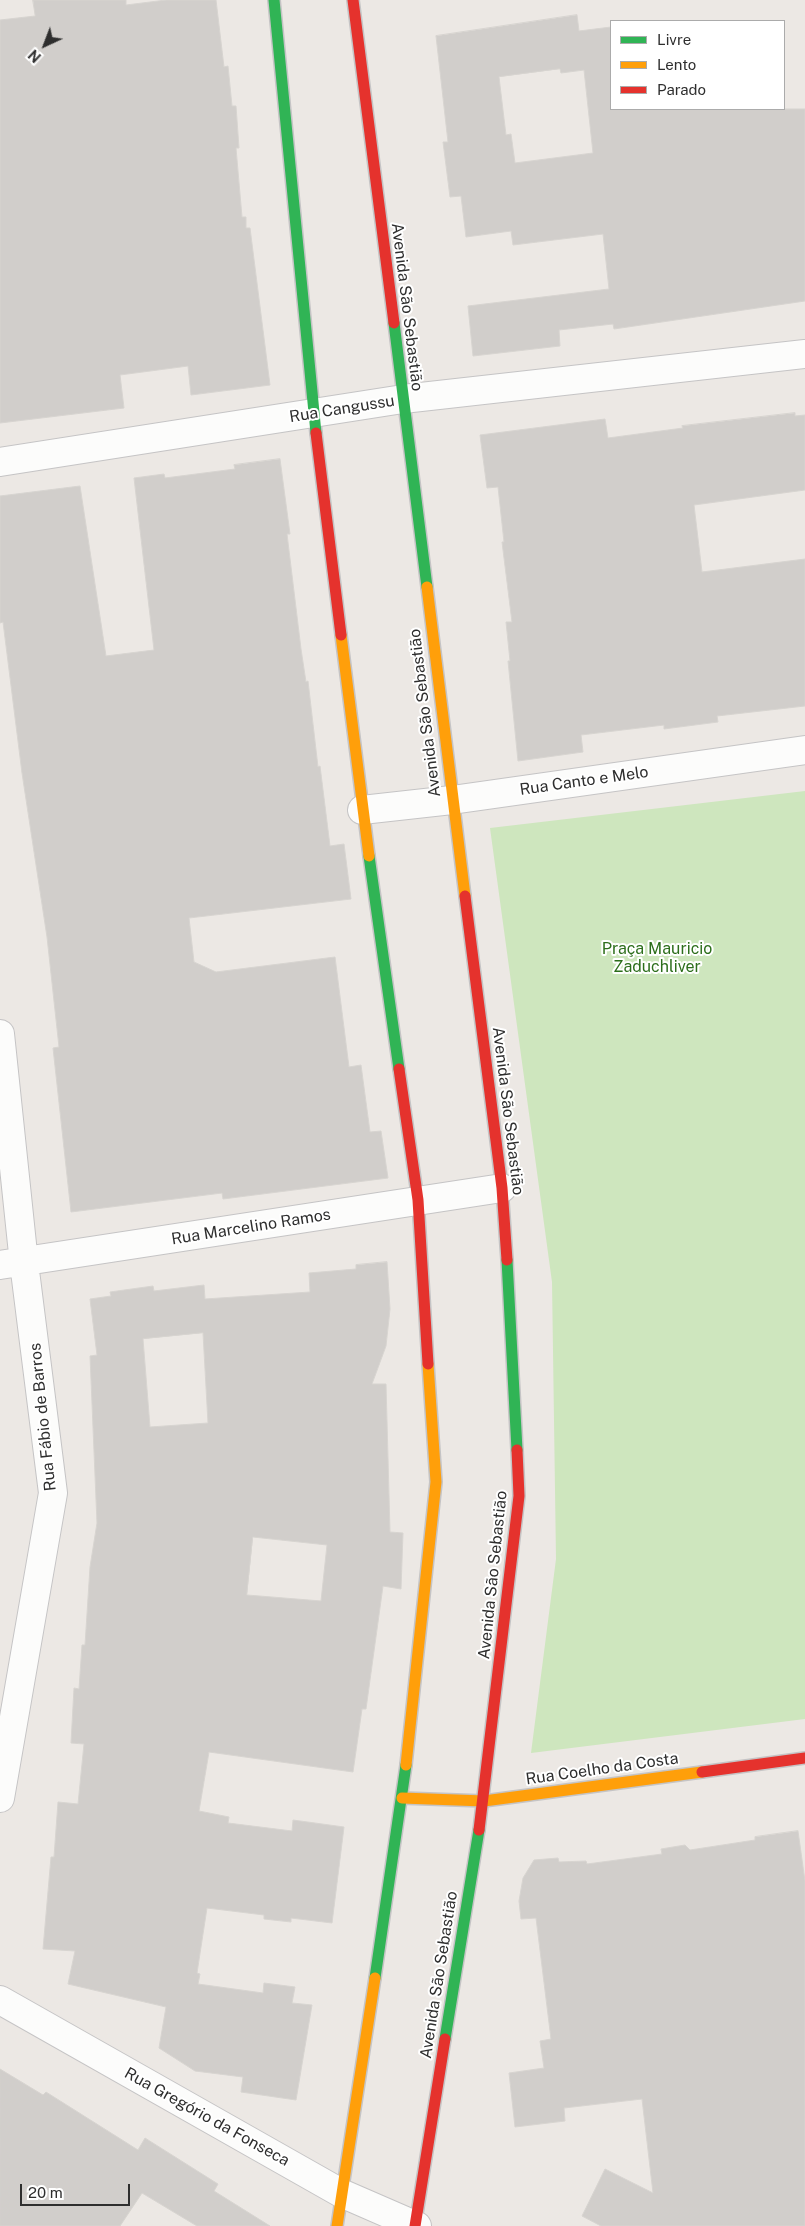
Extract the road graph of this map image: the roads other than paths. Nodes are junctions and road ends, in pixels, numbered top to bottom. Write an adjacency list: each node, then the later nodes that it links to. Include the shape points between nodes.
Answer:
1 (274, 0): 5 (street)
2 (352, 0): 4 (street, Avenida São Sebastião)
3 (805, 354): 4 (street, Rua Cangussu)
4 (402, 399): 5 (street, Rua Cangussu); 8 (street, Avenida São Sebastião)
5 (314, 414): 6 (street, Rua Cangussu); 9 (street)
6 (0, 462)
7 (805, 750): 8 (street, Rua Canto e Melo)
8 (452, 800): 9 (street, Rua Canto e Melo); 11 (street, Avenida São Sebastião)
9 (362, 810): 12 (street)
10 (0, 1034): 13 (street, Rua Fábio de Barros)
11 (502, 1188): 12 (street, Rua Marcelino Ramos); 17 (street, Avenida São Sebastião, via 519,1496)
12 (418, 1200): 13 (street, Rua Marcelino Ramos); 16 (street, via 436,1482)
13 (12, 1264): 15 (street, Rua Fábio de Barros, via 53,1493)
14 (805, 1758): 17 (street, Rua Coelho da Costa)
15 (0, 1798)
16 (402, 1798): 17 (street, Rua Coelho da Costa); 19 (street)
17 (484, 1800): 21 (street, Avenida São Sebastião)
18 (0, 2000): 19 (street, Rua Gregório da Fonseca)
19 (341, 2193): 20 (street); 21 (street, Rua Gregório da Fonseca)
20 (337, 2226)
21 (416, 2226)

